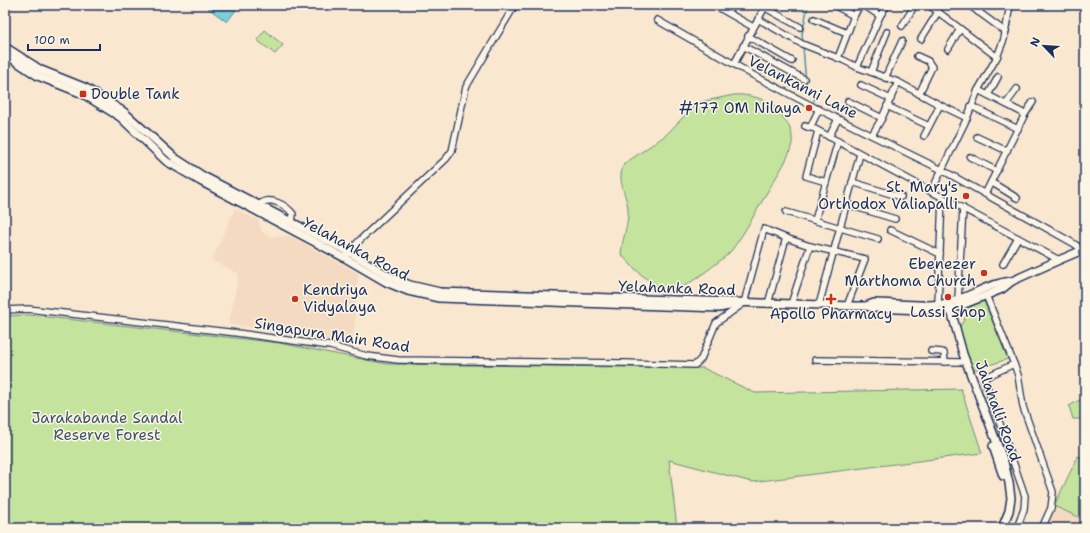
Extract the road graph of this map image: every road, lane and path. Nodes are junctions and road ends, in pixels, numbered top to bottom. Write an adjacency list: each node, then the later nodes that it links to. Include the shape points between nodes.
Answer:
1 (515, 5): 98 (street, via 466,87 452,151)
2 (714, 5): 20 (street)
3 (834, 5): 14 (street)
4 (864, 5): 14 (street); 15 (street)
5 (887, 5): 15 (street)
6 (915, 5): 19 (street)
7 (930, 5): 12 (street)
8 (969, 5): 13 (street)
9 (983, 5): 13 (street)
10 (1010, 5): 25 (street)
11 (765, 6): 16 (street); 21 (street)
12 (938, 12): 22 (street); 27 (street)
13 (978, 12): 25 (street)
14 (854, 16): 23 (street)
15 (880, 16): 38 (street)
16 (758, 19): 20 (street); 35 (street, via 802,44)
17 (814, 19): 23 (street)
18 (657, 20): 37 (street, Velankanni Lane)
19 (902, 26)
20 (753, 27): 26 (street)
21 (800, 27)
22 (960, 29): 31 (street); 34 (street)
23 (847, 32): 35 (street)
24 (887, 32): 39 (street)
25 (1006, 32): 34 (street)
26 (748, 36): 29 (street); 36 (street)
27 (921, 39)
28 (902, 41): 41 (street)
29 (743, 46): 37 (street); 42 (street)
30 (5, 47): 83 (main road, Yelahanka Road, via 41,70 86,88 124,112 175,158 203,176)
31 (948, 49)
32 (5, 54): 98 (main road, Yelahanka Road, via 38,76 83,94 120,117 166,161 200,182)
33 (917, 56): 47 (street, via 932,66)
34 (997, 57): 46 (street)
35 (838, 58): 38 (street)
36 (792, 61)
37 (734, 64): 56 (street, Velankanni Lane)
38 (857, 67): 39 (street)
39 (871, 72): 41 (street)
40 (998, 77): 48 (street)
41 (885, 78): 43 (street)
42 (804, 79)
43 (898, 82): 47 (street); 49 (street)
44 (861, 85): 49 (street)
45 (1017, 89): 52 (street)
46 (978, 90): 48 (street); 55 (street)
47 (919, 94): 53 (street)
48 (988, 95): 52 (street)
49 (890, 99): 54 (street)
50 (848, 101): 58 (street)
51 (1033, 102): 57 (street)
52 (1006, 104): 57 (street)
53 (940, 105): 59 (street); 62 (street)
54 (887, 106): 58 (street); 62 (street)
55 (971, 106): 59 (street); 63 (street)
56 (819, 109): 60 (street, Velankanni Lane); 61 (street, via 810,128)
57 (1026, 114): 63 (street)
58 (882, 118): 64 (street)
59 (967, 118): 72 (street)
60 (838, 119): 64 (street, Velankanni Lane); 66 (street)
61 (805, 126)
62 (930, 126): 65 (street)
63 (1018, 129): 69 (street)
64 (872, 135): 72 (street, Velankanni Lane)
65 (924, 136)
66 (830, 137): 68 (street); 74 (street, via 816,129 806,176)
67 (977, 137): 69 (street)
68 (838, 141): 70 (street); 74 (street)
69 (1007, 151): 73 (street)
70 (860, 154): 75 (street); 77 (street)
71 (970, 157): 73 (street)
72 (942, 170): 77 (street); 78 (street, Velankanni Lane)
73 (997, 171): 76 (street)
74 (826, 182): 87 (street)
75 (852, 182): 79 (street); 82 (street)
76 (991, 182): 78 (street); 81 (street)
77 (931, 192): 80 (street)
78 (985, 194): 95 (street, Velankanni Lane)
79 (901, 197)
80 (942, 197): 84 (street); 97 (street)
81 (1017, 198)
82 (846, 204): 86 (street); 89 (street)
83 (259, 205): 88 (main road, Yelahanka Road); 88 (street, via 274,201 285,206 293,214)
84 (963, 208): 92 (street); 103 (street)
85 (786, 212): 87 (street)
86 (895, 219)
87 (816, 220): 89 (street)
88 (292, 223): 98 (main road, Yelahanka Road)
89 (840, 228): 93 (street); 96 (street)
90 (890, 230): 97 (street)
91 (786, 238): 94 (street); 104 (street, via 764,229); 105 (street)
92 (1018, 238): 99 (street); 100 (street)
93 (878, 239)
94 (810, 246): 96 (street); 106 (street)
95 (1084, 250): 99 (main road)
96 (834, 252): 107 (street); 108 (street, via 865,260)
97 (940, 254): 110 (street)
98 (347, 255): 104 (main road, Yelahanka Road, via 410,285 440,292 606,302)
99 (1059, 260): 101 (main road)
100 (1003, 264)
101 (1012, 282): 102 (main road); 103 (main road, via 1002,282)
102 (985, 296): 110 (main road); 116 (street)
103 (958, 300): 110 (main road)
104 (744, 303): 105 (main road, Yelahanka Road); 111 (street, Singapura Main Road, via 716,323 701,359 694,365 398,360 367,356 330,346 221,331 28,309)
105 (768, 304): 106 (main road, Yelahanka Road)
106 (791, 304): 107 (main road, Yelahanka Road)
107 (819, 305): 108 (main road, Yelahanka Road)
108 (847, 306): 109 (main road, Yelahanka Road)
109 (866, 306): 110 (main road, Yelahanka Road); 110 (main road, via 874,303)
110 (946, 306): 115 (main road, Jalahalli Road); 118 (main road, Jalahalli Road, via 1004,462 1011,498 1009,511)
111 (5, 310)
112 (931, 351): 114 (street, via 944,353)
113 (815, 360): 114 (street)
114 (945, 362): 115 (street)
115 (962, 362): 118 (main road, Jalahalli Road, via 1006,485 1007,510)
116 (1014, 366): 117 (street); 119 (street, via 984,378 1025,496 1024,509); 120 (street, via 1023,407 1053,492 1051,508)
117 (1016, 379)
118 (1001, 528)
119 (1017, 528)
120 (1042, 528)

